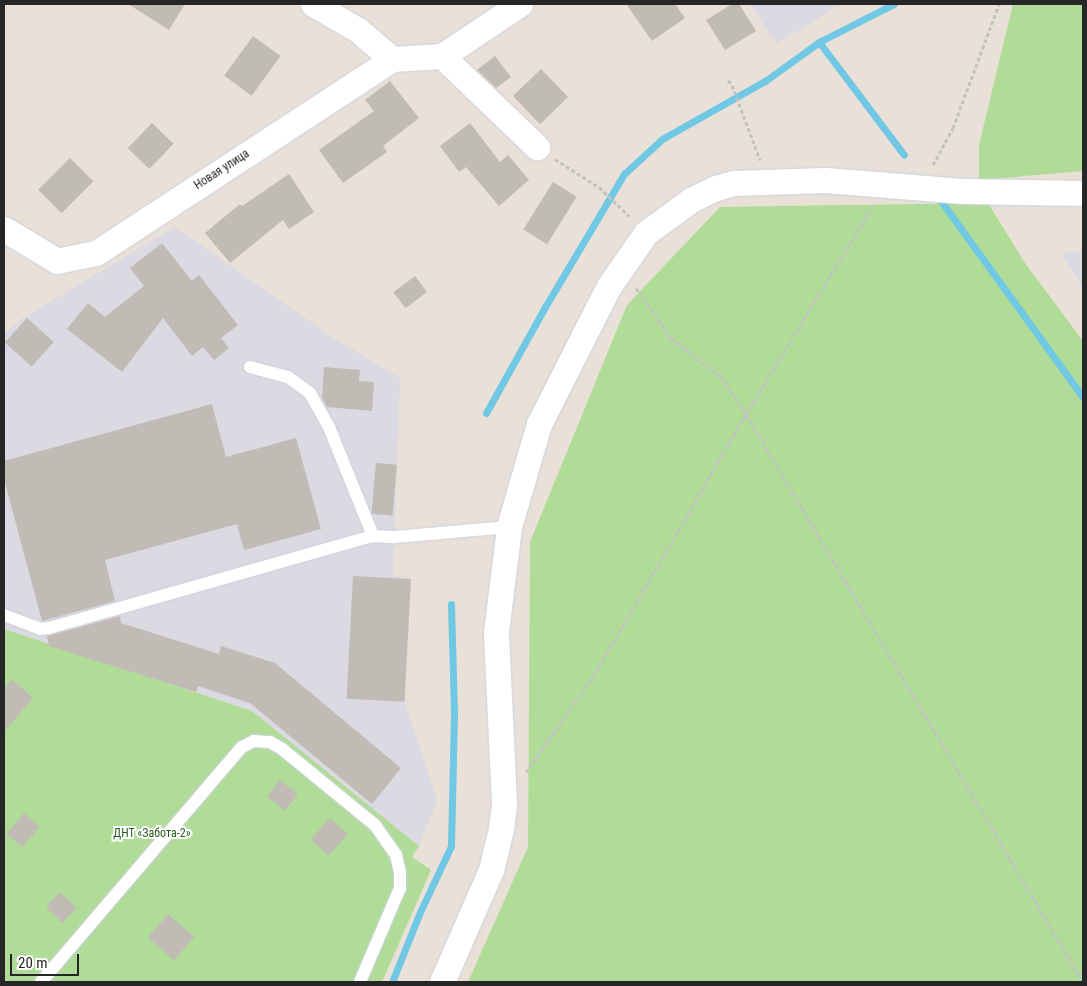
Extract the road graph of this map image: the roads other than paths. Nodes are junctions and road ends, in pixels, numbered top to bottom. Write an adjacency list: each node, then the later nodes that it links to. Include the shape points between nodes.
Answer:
1 (313, 4): 4 (street, via 358,30)
2 (520, 4): 3 (street)
3 (442, 56): 4 (street, Новая улица); 5 (street)
4 (392, 59): 7 (street, Новая улица, via 96,253 57,262)
5 (537, 147)
6 (1083, 193): 9 (street, via 922,188 825,180 768,181 734,183 692,200 646,233 609,286 539,424)
7 (4, 229)
8 (250, 367): 10 (lane, via 288,377 310,393 329,427)
9 (509, 527): 10 (lane); 14 (street, via 496,632 504,803 490,870)
10 (373, 536): 11 (lane, via 49,628 40,629)
11 (4, 616)
12 (41, 982): 13 (lane, via 242,747 254,741 270,742 282,749 375,825 396,855 400,888)
13 (360, 982)
14 (442, 982)

